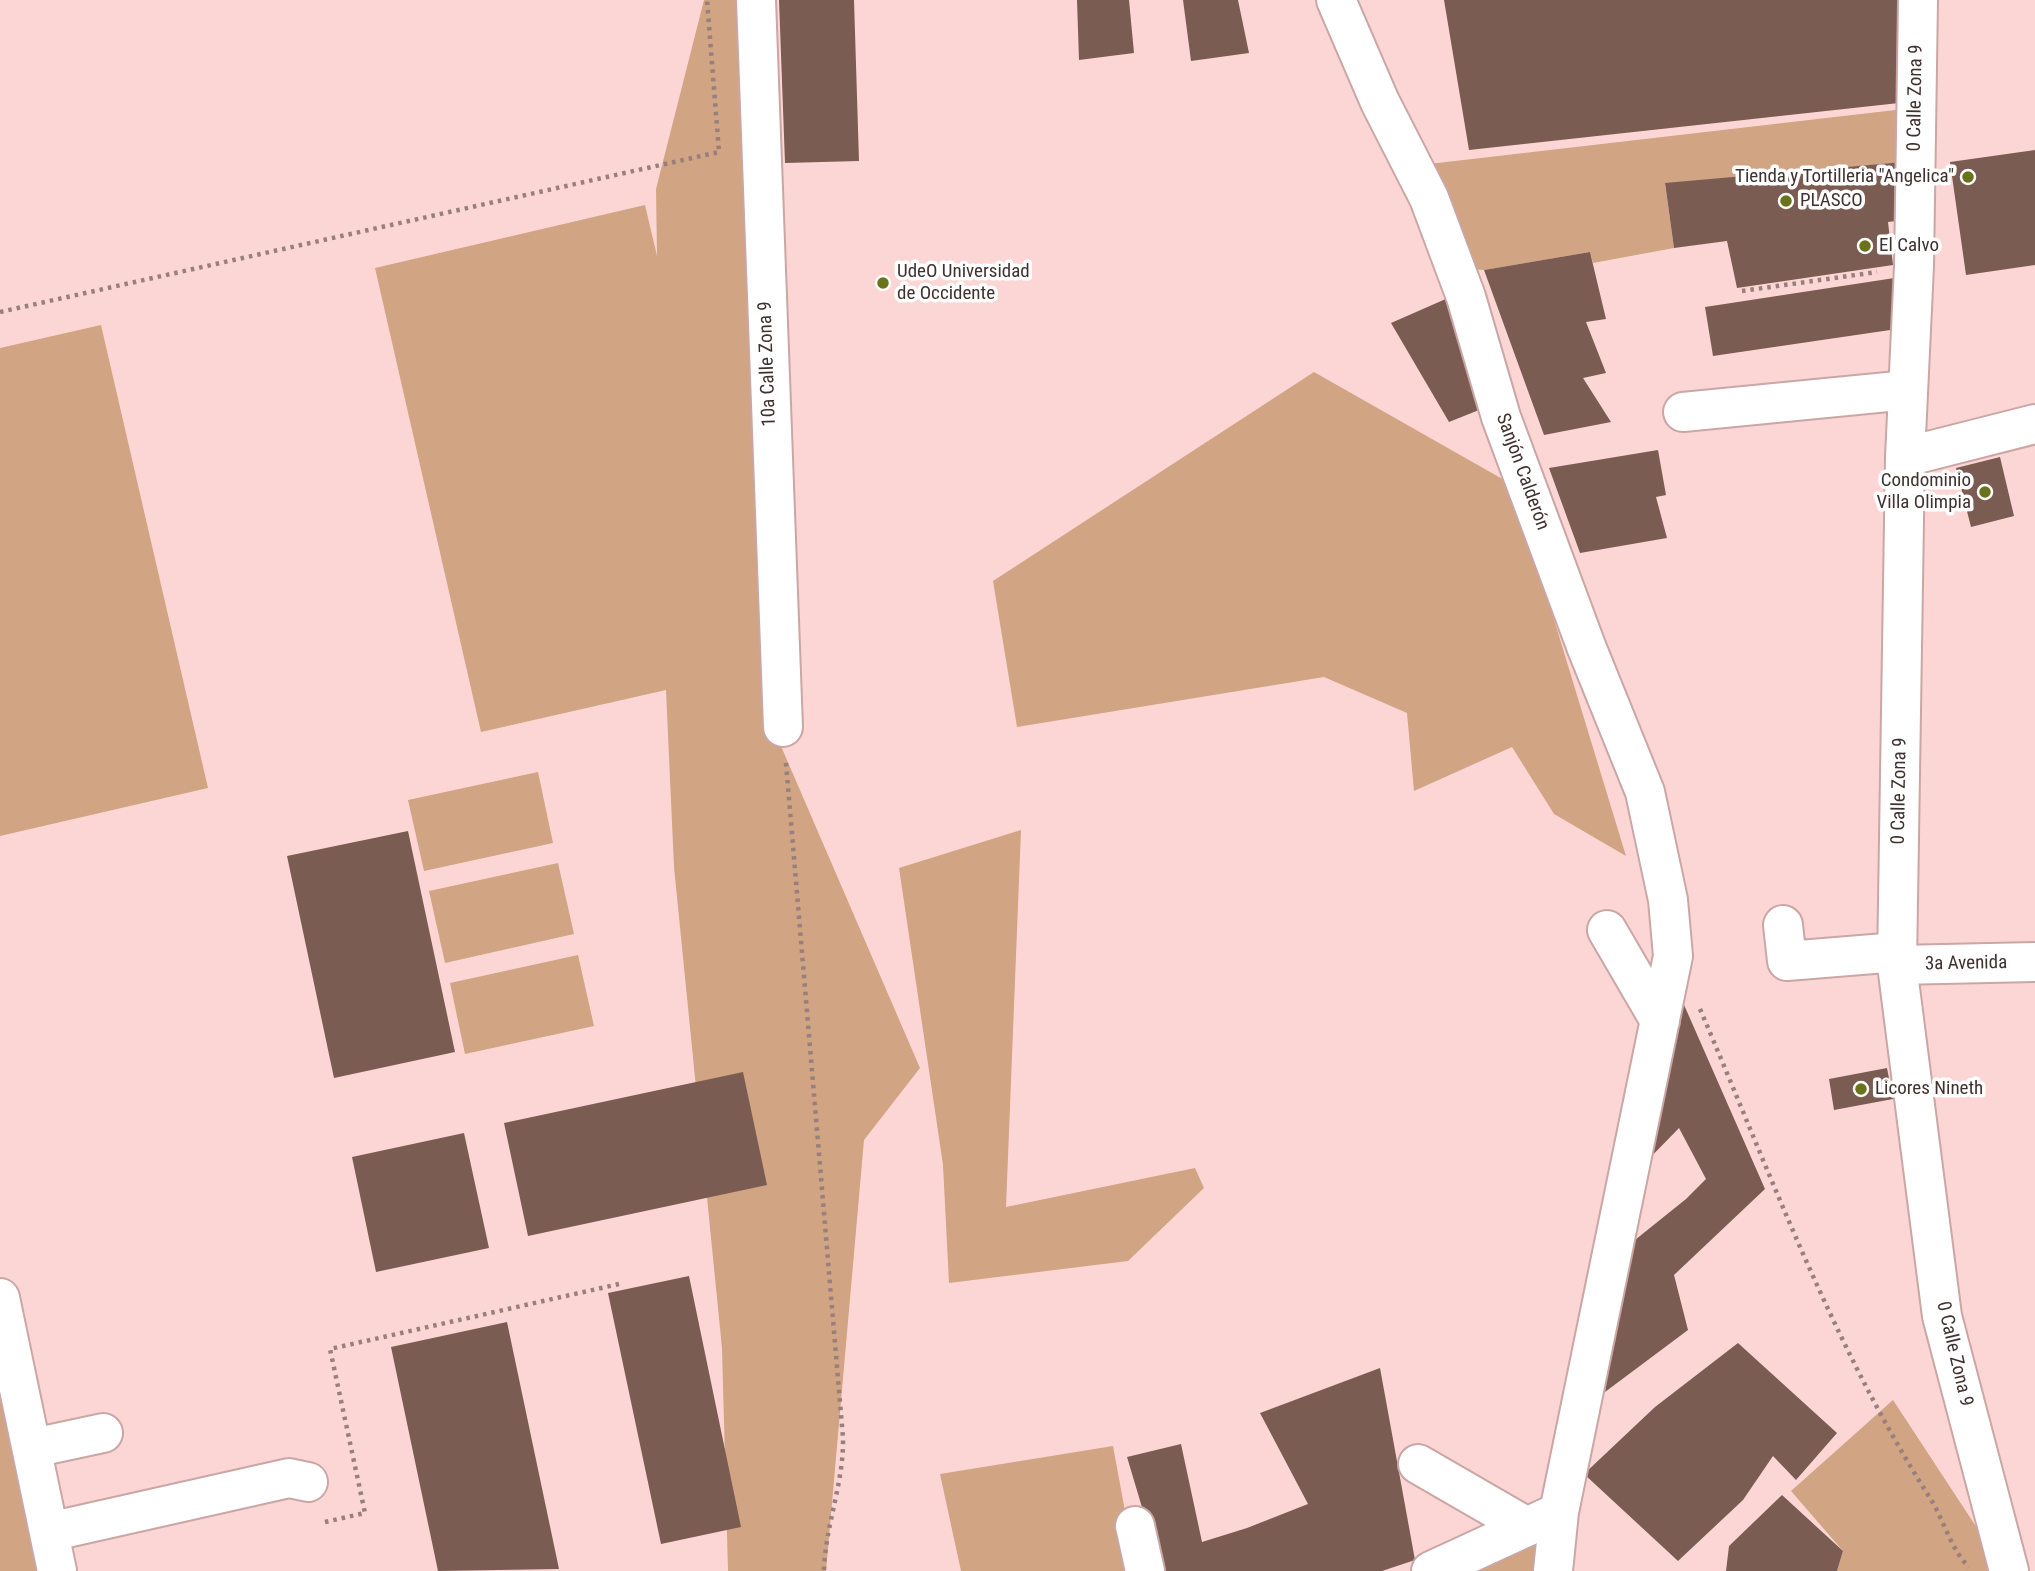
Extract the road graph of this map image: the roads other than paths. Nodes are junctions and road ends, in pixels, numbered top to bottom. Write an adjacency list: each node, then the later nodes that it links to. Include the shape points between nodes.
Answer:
1 (756, 0): 8 (street, 10a Calle Zona 9)
2 (1336, 0): 13 (street, Sanjón Calderón, via 1380,102 1429,198 1466,297 1502,417 1645,792 1668,900 1673,956)
3 (1919, 0): 4 (street, 0 Calle Zona 9)
4 (1908, 390): 5 (street); 7 (street, 0 Calle Zona 9)
5 (1683, 412)
6 (2035, 424): 7 (street)
7 (1905, 457): 11 (street, 0 Calle Zona 9)
8 (783, 727)
9 (1783, 925): 11 (street, 3a Avenida, via 1787,961)
10 (1607, 930): 13 (street)
11 (1898, 958): 12 (street, 3a Avenida); 26 (street, 0 Calle Zona 9, via 1942,1316)
12 (2035, 962)
13 (1660, 1021): 19 (street, Sanjón Calderón)
14 (0, 1298): 16 (street)
15 (103, 1433): 16 (street)
16 (33, 1448): 21 (street)
17 (1418, 1464): 19 (street)
18 (308, 1482): 21 (street, via 289,1478)
19 (1543, 1519): 24 (street); 25 (street, Sanjón Calderón)
20 (1135, 1526): 23 (street)
21 (49, 1532): 22 (street)
22 (57, 1571)
23 (1145, 1571)
24 (1431, 1571)
25 (1553, 1571)
26 (2009, 1571)

